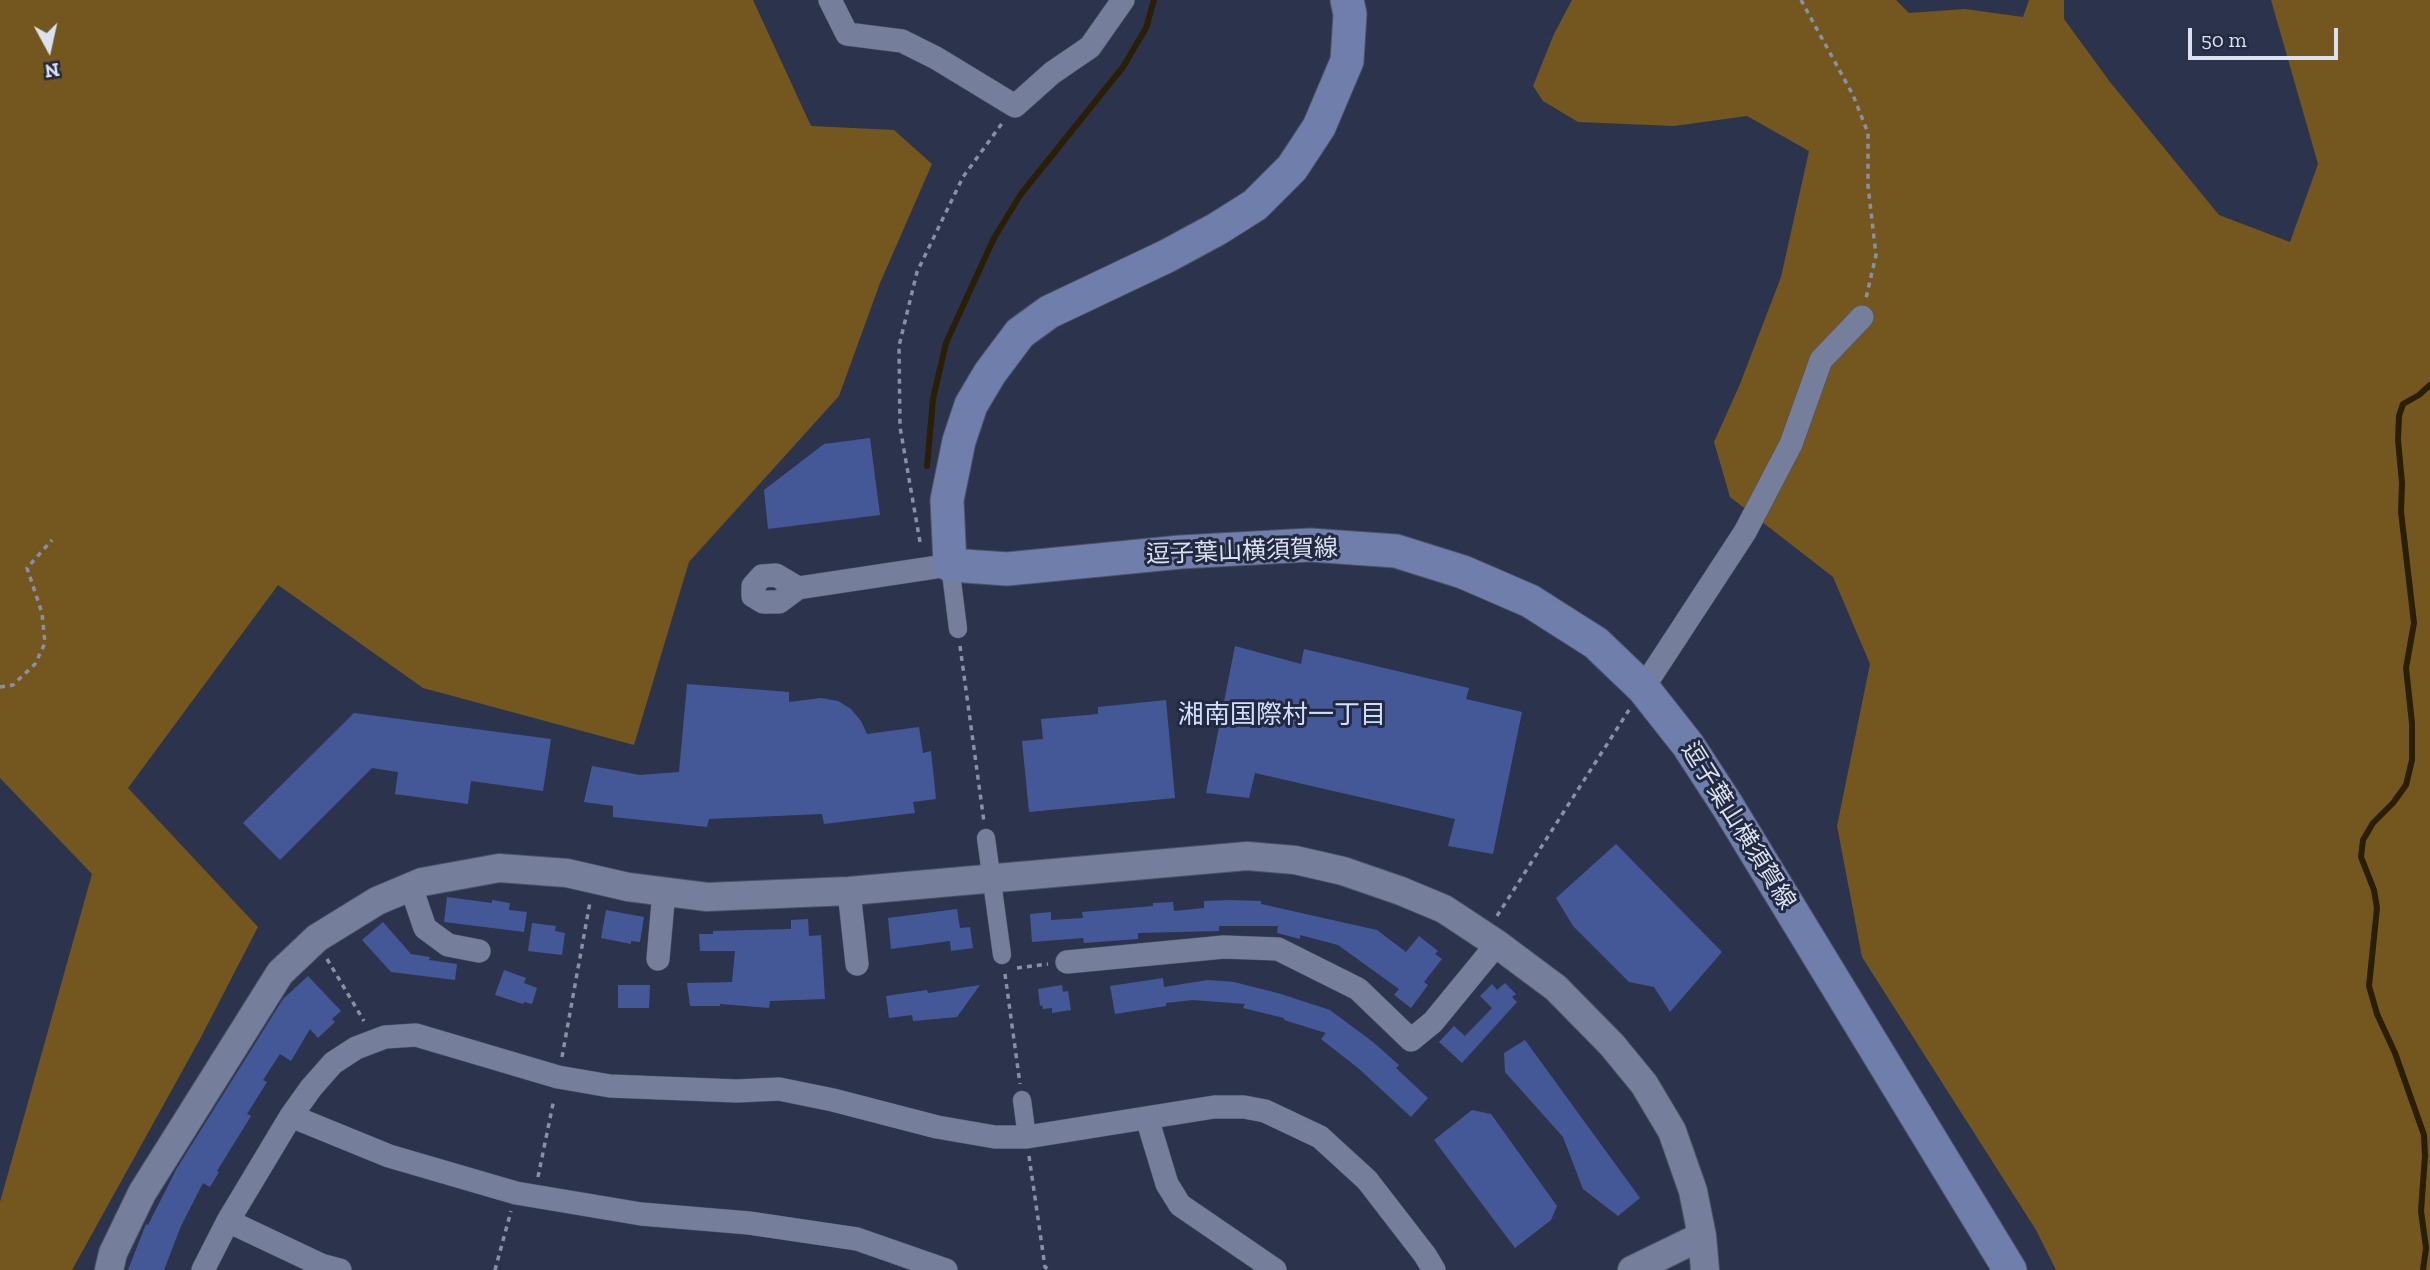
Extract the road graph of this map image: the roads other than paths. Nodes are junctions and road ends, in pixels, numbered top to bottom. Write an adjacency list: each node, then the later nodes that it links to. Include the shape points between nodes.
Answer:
1 (830, 0): 2 (street, via 847,34 902,41 1015,106 1090,47)
2 (1123, 0)
3 (1347, 0): 5 (main road, via 1347,61 1319,127 1292,168 1255,205 1217,229 1049,312 1020,333 990,373 971,405 959,441)
4 (1862, 317): 8 (street, via 1821,360 1791,444 1745,532)
5 (937, 566): 6 (street); 7 (street); 8 (main road, 逗子葉山横須賀線, via 1007,569 1310,545 1396,551 1463,572 1530,601 1596,643)
6 (798, 588)
7 (958, 629)
8 (1643, 688): 34 (main road, 逗子葉山横須賀線, via 1727,805)
9 (986, 838): 10 (street)
10 (992, 878): 13 (street); 14 (street, via 1196,859 1247,856 1295,860 1343,870 1401,891 1444,909); 17 (street)
11 (411, 887): 12 (street, via 499,868 567,873); 15 (street, via 425,928 448,945); 26 (street, via 377,901 317,938 280,973 142,1193)
12 (664, 891): 13 (street, via 707,897); 16 (street)
13 (849, 891): 19 (street)
14 (1491, 940): 18 (street, via 1433,1022 1411,1040 1358,989 1278,949 1224,947); 25 (street, via 1556,988 1644,1084 1672,1131 1693,1191)
15 (479, 951)
16 (658, 960)
17 (1003, 962)
18 (1067, 962)
19 (857, 964)
20 (1022, 1100): 23 (street)
21 (291, 1116): 23 (street, via 334,1063 356,1048 385,1037 416,1035 558,1077 610,1086 779,1089 937,1127 995,1137); 24 (street); 29 (street, via 389,1156 525,1194 641,1214 857,1238)
22 (1147, 1118): 23 (street); 30 (street, via 1167,1184 1180,1205); 31 (street, via 1244,1107 1265,1111 1320,1137 1367,1180)
23 (1027, 1136)
24 (228, 1221): 27 (street); 28 (street)
25 (1702, 1236): 32 (street); 33 (street)
26 (109, 1270)
27 (203, 1270)
28 (340, 1270)
29 (946, 1270)
30 (1275, 1270)
31 (1434, 1270)
32 (1632, 1270)
33 (1705, 1270)
34 (2010, 1270)

